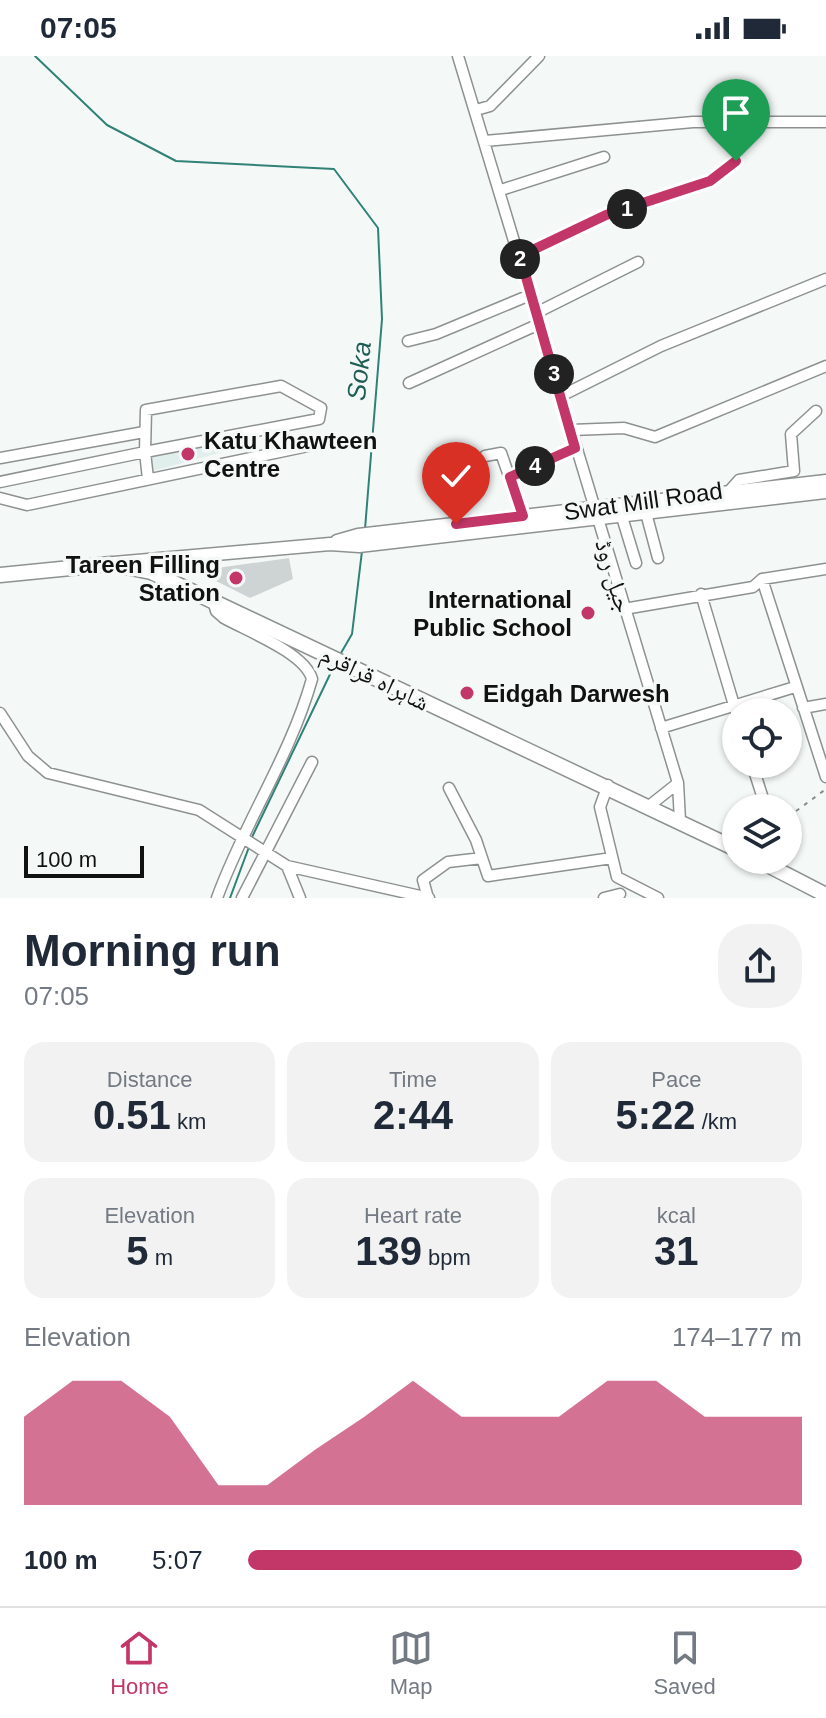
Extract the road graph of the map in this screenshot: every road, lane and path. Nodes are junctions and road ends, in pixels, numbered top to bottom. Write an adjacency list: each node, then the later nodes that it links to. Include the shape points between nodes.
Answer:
1 (458, 56): 3 (street, جیل روڈ)
2 (539, 56): 3 (street, via 490,106)
3 (476, 110): 5 (street, جیل روڈ)
4 (826, 122): 5 (street, via 693,122)
5 (485, 141): 8 (street, جیل روڈ)
6 (604, 157): 8 (street)
7 (736, 161): 9 (street, via 710,181 606,215)
8 (501, 190): 9 (street, جیل روڈ)
9 (520, 256): 12 (street, جیل روڈ)
10 (638, 262): 13 (street)
11 (826, 279): 17 (street, via 661,346)
12 (530, 295): 13 (street, جیل روڈ); 14 (street)
13 (537, 318): 16 (street); 17 (street, جیل روڈ)
14 (408, 341)
15 (826, 366): 19 (street, via 655,437 624,428)
16 (409, 383)
17 (561, 396): 19 (street, جیل روڈ)
18 (816, 411): 30 (street, via 791,434 794,471 739,480)
19 (571, 430): 22 (street, جیل روڈ)
20 (144, 432): 23 (street); 23 (street, via 146,410 281,386 321,408 319,419); 25 (street)
21 (313, 445): 27 (street)
22 (575, 448): 26 (street); 33 (street, جیل روڈ)
23 (145, 452): 27 (street); 28 (street)
24 (485, 456): 26 (street, via 501,453)
25 (0, 458)
26 (510, 477): 34 (street)
27 (148, 479): 31 (street, via 27,505)
28 (0, 482)
29 (820, 487): 30 (main road, Swat Mill Road); 32 (main road, Swat Mill Road)
30 (731, 489): 33 (main road, Swat Mill Road)
31 (0, 498)
32 (646, 513): 35 (main road, Swat Mill Road); 37 (street)
33 (595, 514): 34 (main road, Swat Mill Road); 35 (main road, Swat Mill Road); 36 (main road, Swat Mill Road); 45 (street, جیل روڈ)
34 (523, 516): 36 (main road, Swat Mill Road)
35 (622, 517): 38 (street)
36 (391, 537): 39 (main road, Swat Mill Road, via 358,535 330,544)
37 (658, 558)
38 (636, 563)
39 (111, 564): 41 (highway, شاہراہ قراقرم); 44 (highway, شاہراہ قراقرم, via 151,572)
40 (826, 569): 42 (street)
41 (0, 575)
42 (762, 579): 43 (street, via 753,587); 46 (street)
43 (701, 594): 45 (street); 47 (street)
44 (213, 600): 57 (highway, شاہراہ قراقرم); 63 (street, via 224,618 287,651 312,679 296,729)
45 (624, 609): 53 (street, جیل روڈ)
46 (795, 687): 48 (street); 50 (street)
47 (732, 698)
48 (764, 698)
49 (826, 704): 50 (street)
50 (803, 708): 55 (street)
51 (722, 712): 53 (street)
52 (0, 713): 63 (street, via 28,756 48,773 199,810)
53 (661, 728): 56 (street, جیل روڈ)
54 (312, 762): 65 (street)
55 (826, 777)
56 (678, 783): 60 (street); 62 (street, جیل روڈ)
57 (608, 785): 60 (highway, شاہراہ قراقرم); 67 (street, via 600,807)
58 (449, 788): 66 (street)
59 (826, 789): 61 (path)
60 (649, 806): 62 (highway, شاہراہ قراقرم)
61 (802, 807)
62 (680, 821): 64 (highway, شاہراہ قراقرم)
63 (244, 839): 65 (street); 72 (street)
64 (722, 842)
65 (261, 850): 68 (street); 73 (street)
66 (482, 858): 67 (street, via 485,873 492,878); 75 (street, via 448,862 423,880)
67 (612, 858): 77 (street, via 617,877)
68 (287, 866): 74 (street); 75 (street)
69 (785, 874): 71 (highway)
70 (620, 894): 76 (street)
71 (826, 895)
72 (217, 898)
73 (242, 898)
74 (300, 898)
75 (428, 898)
76 (604, 898)
77 (658, 898)

